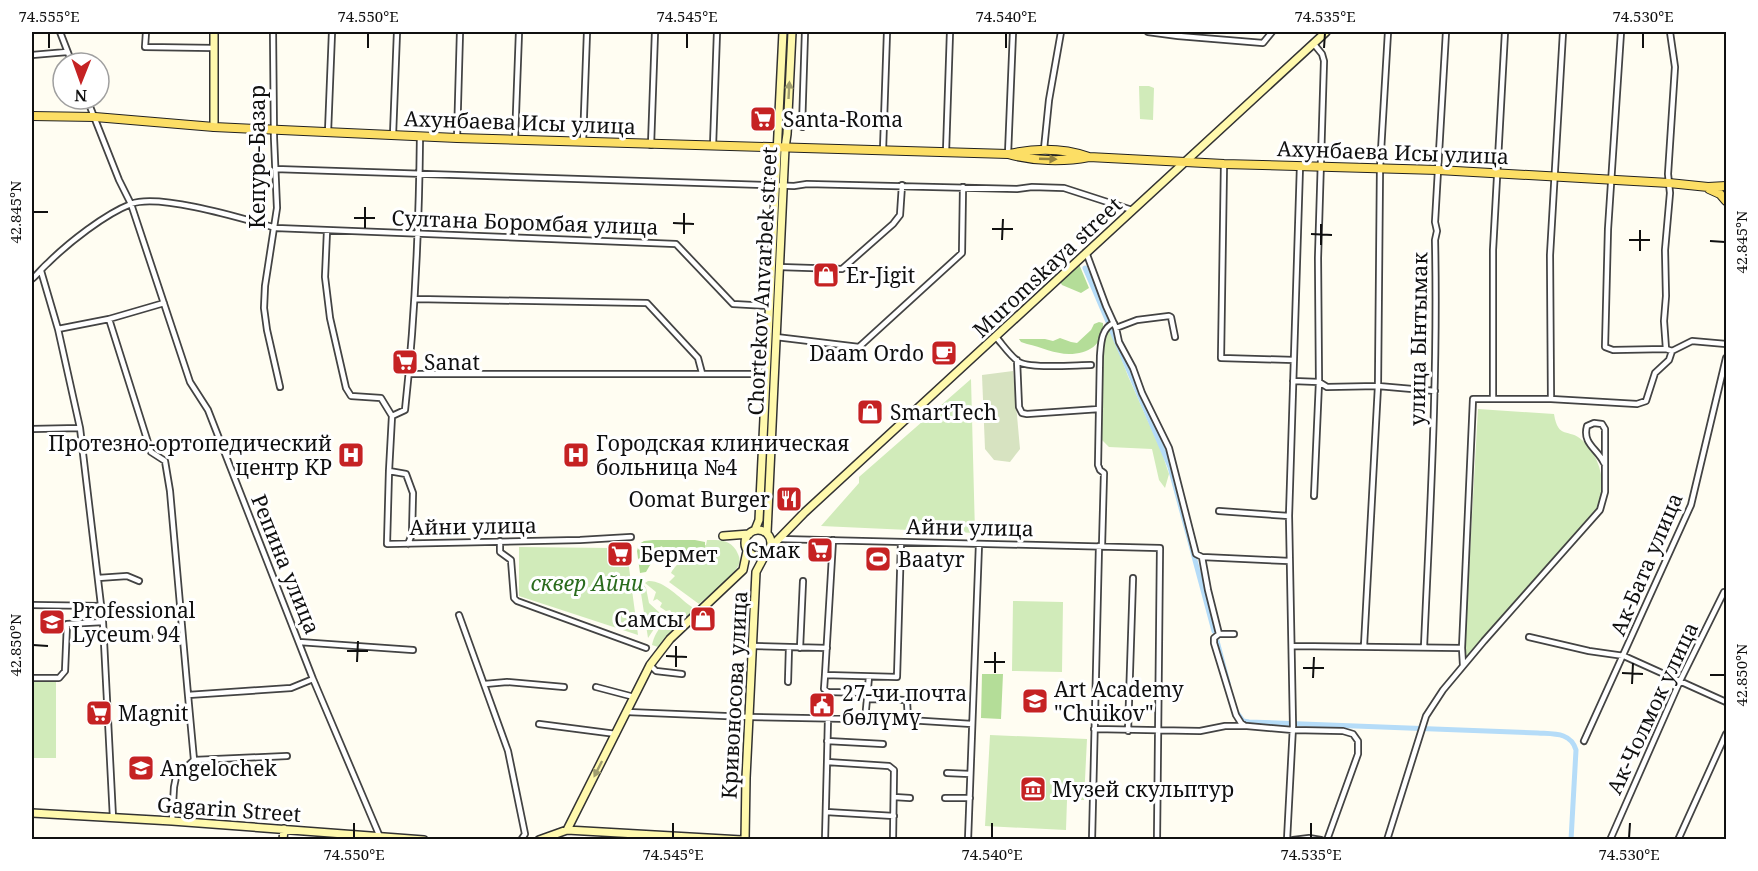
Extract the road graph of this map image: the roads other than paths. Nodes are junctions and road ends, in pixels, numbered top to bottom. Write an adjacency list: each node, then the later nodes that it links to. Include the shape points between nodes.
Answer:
1 (60, 32): 30 (street)
2 (146, 32): 29 (street, via 145,47)
3 (214, 32): 29 (main road)
4 (273, 32): 38 (street, Кепуре-Базар)
5 (332, 32): 39 (street)
6 (397, 32): 40 (street)
7 (460, 32): 42 (street)
8 (519, 32): 43 (street)
9 (587, 32): 44 (street)
10 (655, 32): 45 (street)
11 (717, 32): 46 (street)
12 (783, 32): 47 (main road, Chortekov Anvarbek street)
13 (792, 32): 47 (main road, Chortekov Anvarbek street, one-way to 13, via 787,134)
14 (805, 32): 37 (street)
15 (888, 32): 49 (street)
16 (950, 32): 50 (street)
17 (1013, 32): 51 (street)
18 (1061, 32): 48 (street)
19 (1148, 32): 20 (street, via 1263,43)
20 (1272, 32)
21 (1326, 32): 28 (main road, Muromskaya street)
22 (1388, 32): 57 (street)
23 (1446, 32): 59 (street, улица Ынтымак)
24 (1505, 32): 61 (street)
25 (1563, 32): 62 (street)
26 (1622, 32): 63 (street)
27 (1670, 32): 64 (street, via 1675,68)
28 (1313, 43): 53 (main road, Muromskaya street); 56 (street, via 1324,61)
29 (214, 48): 36 (main road)
30 (68, 51)
31 (51, 53): 32 (street)
32 (32, 55)
33 (92, 111): 35 (street, Репина улица)
34 (32, 116): 35 (main road, Ахунбаева Исы улица)
35 (95, 117): 36 (main road, Ахунбаева Исы улица); 71 (street, Репина улица)
36 (214, 127): 38 (main road, Ахунбаева Исы улица)
37 (802, 127)
38 (274, 130): 39 (main road, Ахунбаева Исы улица); 58 (street, Кепуре-Базар)
39 (328, 132): 40 (main road, Ахунбаева Исы улица)
40 (393, 135): 41 (main road, Ахунбаева Исы улица)
41 (420, 136): 42 (main road, Ахунбаева Исы улица); 60 (street)
42 (457, 138): 43 (main road, Ахунбаева Исы улица)
43 (515, 140): 44 (main road, Ахунбаева Исы улица)
44 (583, 142): 45 (main road, Ахунбаева Исы улица)
45 (651, 145): 46 (main road, Ахунбаева Исы улица)
46 (713, 146): 47 (main road, Ахунбаева Исы улица)
47 (780, 148): 49 (main road, Ахунбаева Исы улица); 65 (main road, Chortekov Anvarbek street)
48 (1044, 149): 51 (main road, Ахунбаева Исы улица); 52 (main road, Ахунбаева Исы улица)
49 (883, 150): 50 (main road, Ахунбаева Исы улица)
50 (946, 152): 51 (main road, Ахунбаева Исы улица)
51 (1008, 154): 52 (main road, Ахунбаева Исы улица, one-way to 52, via 1044,159)
52 (1089, 157): 53 (main road, Ахунбаева Исы улица)
53 (1185, 162): 54 (main road, Ахунбаева Исы улица); 72 (main road, Muromskaya street)
54 (1224, 164): 55 (main road, Ахунбаева Исы улица); 93 (street, via 1221,358)
55 (1300, 166): 56 (main road, Ахунбаева Исы улица); 93 (street)
56 (1321, 166): 57 (main road, Ахунбаева Исы улица); 99 (street)
57 (1380, 168): 59 (main road, Ахунбаева Исы улица); 101 (street)
58 (275, 169): 60 (street); 73 (street, Кепуре-Базар)
59 (1438, 170): 61 (main road, Ахунбаева Исы улица); 102 (street, улица Ынтымак)
60 (420, 173): 65 (street); 75 (street)
61 (1496, 173): 62 (main road, Ахунбаева Исы улица); 103 (street)
62 (1554, 176): 63 (main road, Ахунбаева Исы улица); 104 (street)
63 (1612, 180): 64 (main road, Ахунбаева Исы улица); 90 (street, via 1605,347)
64 (1669, 183): 67 (main road, Ахунбаева Исы улица); 90 (street, via 1664,321)
65 (779, 185): 66 (street); 77 (main road, Chortekov Anvarbek street); 82 (main road, Chortekov Anvarbek street)
66 (902, 185): 69 (street); 77 (street, via 900,215 842,269)
67 (1696, 186): 68 (main road, Ахунбаева Исы улица); 70 (main road, Ахунбаева Исы улица, via 1720,194)
68 (1726, 186)
69 (963, 187): 72 (street, via 1064,188); 86 (street, via 962,253 859,347)
70 (1726, 201)
71 (130, 204): 73 (street, Султана Боромбая улица, via 163,201); 78 (street, Султана Боромбая улица, via 75,239); 81 (street, Репина улица)
72 (1132, 210): 76 (main road, Muromskaya street)
73 (276, 228): 74 (street, Султана Боромбая улица); 100 (street, Кепуре-Базар, via 264,308)
74 (327, 231): 75 (street, Султана Боромбая улица); 106 (street, via 325,277 346,388 351,396 381,398)
75 (418, 235): 80 (street); 82 (street, Султана Боромбая улица, via 676,244 733,304)
76 (1086, 252): 84 (street); 87 (main road, Muromskaya street)
77 (779, 267): 86 (main road, Chortekov Anvarbek street)
78 (41, 271): 79 (street, Султана Боромбая улица); 85 (street)
79 (32, 279)
80 (415, 299): 95 (street, via 647,303 698,358); 96 (street)
81 (164, 303): 83 (street); 146 (street, Репина улица, via 190,382 208,410)
82 (769, 306): 97 (main road, Chortekov Anvarbek street)
83 (109, 319): 85 (street); 171 (street, via 151,452 165,461)
84 (1112, 325): 88 (street, via 1169,316); 105 (street, via 1101,340); 128 (street, via 1169,448 1194,549)
85 (58, 329): 107 (street)
86 (776, 337): 116 (main road, Chortekov Anvarbek street)
87 (996, 337): 92 (street); 114 (main road, Muromskaya street)
88 (1175, 337)
89 (1726, 344): 90 (street, via 1692,341)
90 (1669, 350): 104 (street, via 1669,360 1655,372 1646,401 1637,404)
91 (1726, 358): 157 (street, Ак-Бата улица, via 1692,505)
92 (1017, 360): 94 (street, via 1028,365); 105 (street, via 1019,407 1023,413)
93 (1294, 360): 98 (street)
94 (1091, 365)
95 (702, 373): 96 (street); 97 (street)
96 (409, 374): 106 (street, via 405,410)
97 (766, 374): 115 (main road, Chortekov Anvarbek street, via 759,520)
98 (1293, 381): 99 (street); 113 (street)
99 (1319, 382): 101 (street, via 1327,387); 111 (street)
100 (280, 387)
101 (1378, 387): 102 (street); 149 (street)
102 (1435, 391): 151 (street, улица Ынтымак)
103 (1492, 398): 104 (street); 155 (street, via 1473,399)
104 (1551, 399)
105 (1099, 409): 124 (street, via 1098,465 1104,473)
106 (392, 416): 110 (street)
107 (80, 428): 108 (street); 132 (street)
108 (32, 429)
109 (1604, 463): 109 (street, via 1605,429 1594,423 1587,426 1586,437); 159 (street, via 1605,492 1600,510)
110 (389, 471): 122 (street, via 406,474 413,494); 122 (street, Айни улица, via 387,544)
111 (1314, 496)
112 (1219, 512): 113 (street)
113 (1289, 516): 129 (street)
114 (791, 526): 116 (main road); 118 (main road, Muromskaya street)
115 (752, 532): 116 (main road); 126 (main road, via 745,540); 126 (main road, via 723,536)
116 (767, 534): 125 (main road)
117 (631, 537): 120 (street, Айни улица)
118 (779, 539): 119 (street, Айни улица); 125 (main road, Muromskaya street)
119 (833, 540): 121 (street, Айни улица); 154 (street)
120 (500, 542): 122 (street, Айни улица); 152 (street, via 500,552 511,560 517,601)
121 (901, 542): 123 (street, Айни улица); 162 (street, via 897,677)
122 (408, 544)
123 (979, 544): 124 (street, Айни улица); 181 (street)
124 (1100, 546): 184 (street); 185 (street, Айни улица, via 1160,548)
125 (771, 547): 127 (main road)
126 (746, 549): 127 (main road, via 755,557); 130 (main road)
127 (765, 555): 131 (main road, Кривоносова улица)
128 (1202, 557): 129 (street); 141 (street)
129 (1289, 561): 148 (street)
130 (743, 570): 131 (main road, via 752,567); 158 (main road, via 670,639)
131 (756, 572): 147 (main road, Кривоносова улица)
132 (98, 578): 134 (street, via 127,576); 138 (street)
133 (1132, 578): 186 (street)
134 (139, 581)
135 (803, 581): 153 (street)
136 (1726, 592): 165 (street, Ак-Чолмок улица)
137 (32, 605): 138 (street)
138 (101, 606): 140 (street)
139 (459, 615): 167 (street)
140 (103, 622): 143 (street); 163 (street, via 67,624 65,671 59,678)
141 (1220, 634): 142 (street); 182 (street, via 1214,643 1236,716)
142 (1234, 634)
143 (104, 636): 144 (street, via 145,632); 204 (street)
144 (149, 637)
145 (1529, 637): 157 (street)
146 (299, 642): 156 (street); 164 (street, Репина улица)
147 (752, 646): 150 (street); 176 (main road, Кривоносова улица)
148 (1292, 646): 149 (street); 183 (street)
149 (1364, 646): 151 (street)
150 (789, 647): 153 (street); 166 (street)
151 (1424, 647): 155 (street)
152 (646, 648)
153 (800, 648): 154 (street)
154 (827, 648): 161 (street)
155 (1462, 648): 159 (street)
156 (413, 650)
157 (1624, 656): 165 (street); 190 (street, Ак-Бата улица)
158 (650, 665): 160 (street, via 656,671); 172 (main road)
159 (1463, 665): 224 (street, via 1426,716)
160 (682, 674)
161 (825, 675): 162 (street); 170 (street, via 824,690 828,692)
162 (869, 677): 170 (street)
163 (32, 678)
164 (314, 679): 171 (street, via 291,688); 209 (street, Репина улица)
165 (1680, 681): 174 (street); 225 (street, Ак-Чолмок улица)
166 (788, 682)
167 (485, 684): 168 (street); 212 (street, via 508,751 525,834)
168 (564, 687)
169 (596, 687): 172 (street)
170 (868, 693): 173 (street)
171 (188, 695): 193 (street)
172 (634, 697): 175 (main road)
173 (867, 699): 178 (street); 179 (street, via 906,700)
174 (1726, 702)
175 (627, 712): 176 (street); 187 (main road)
176 (749, 717): 177 (street); 214 (main road, Кривоносова улица)
177 (828, 718): 178 (street); 189 (street)
178 (865, 720): 179 (street)
179 (908, 720): 181 (street)
180 (539, 724): 187 (street)
181 (972, 724): 196 (street)
182 (1247, 726): 183 (street); 185 (street)
183 (1293, 726): 220 (street); 223 (street, via 1343,731 1353,734 1358,741 1358,754)
184 (1094, 729): 186 (street); 218 (street)
185 (1158, 730): 186 (street); 219 (street)
186 (1128, 731)
187 (616, 734): 207 (main road, one-way to 207)
188 (1726, 734): 226 (street)
189 (828, 741): 191 (street); 194 (street)
190 (1584, 741)
191 (883, 744)
192 (287, 756): 193 (street)
193 (194, 760): 205 (street, via 176,777)
194 (827, 762): 197 (street, via 889,766 894,770); 201 (street)
195 (947, 773): 196 (street)
196 (970, 774): 200 (street)
197 (894, 797): 198 (street); 203 (street)
198 (910, 798)
199 (945, 798): 200 (street)
200 (970, 798): 217 (street)
201 (826, 812): 203 (street); 215 (street)
202 (32, 813): 204 (main road, Gagarin Street)
203 (894, 816): 216 (street)
204 (113, 818): 205 (main road, Gagarin Street)
205 (172, 821): 206 (main road, Gagarin Street)
206 (284, 829): 208 (main road, Gagarin Street); 210 (main road)
207 (567, 830): 213 (main road); 214 (main road)
208 (334, 836): 209 (main road, Gagarin Street)
209 (380, 838): 211 (main road, Gagarin Street)
210 (283, 840)
211 (424, 840)
212 (521, 840)
213 (539, 840)
214 (743, 840)
215 (825, 840)
216 (893, 840)
217 (968, 840)
218 (1092, 840)
219 (1157, 840)
220 (1287, 840)
221 (1293, 840): 222 (street)
222 (1321, 840)
223 (1327, 840)
224 (1387, 840)
225 (1610, 840)
226 (1678, 840)

